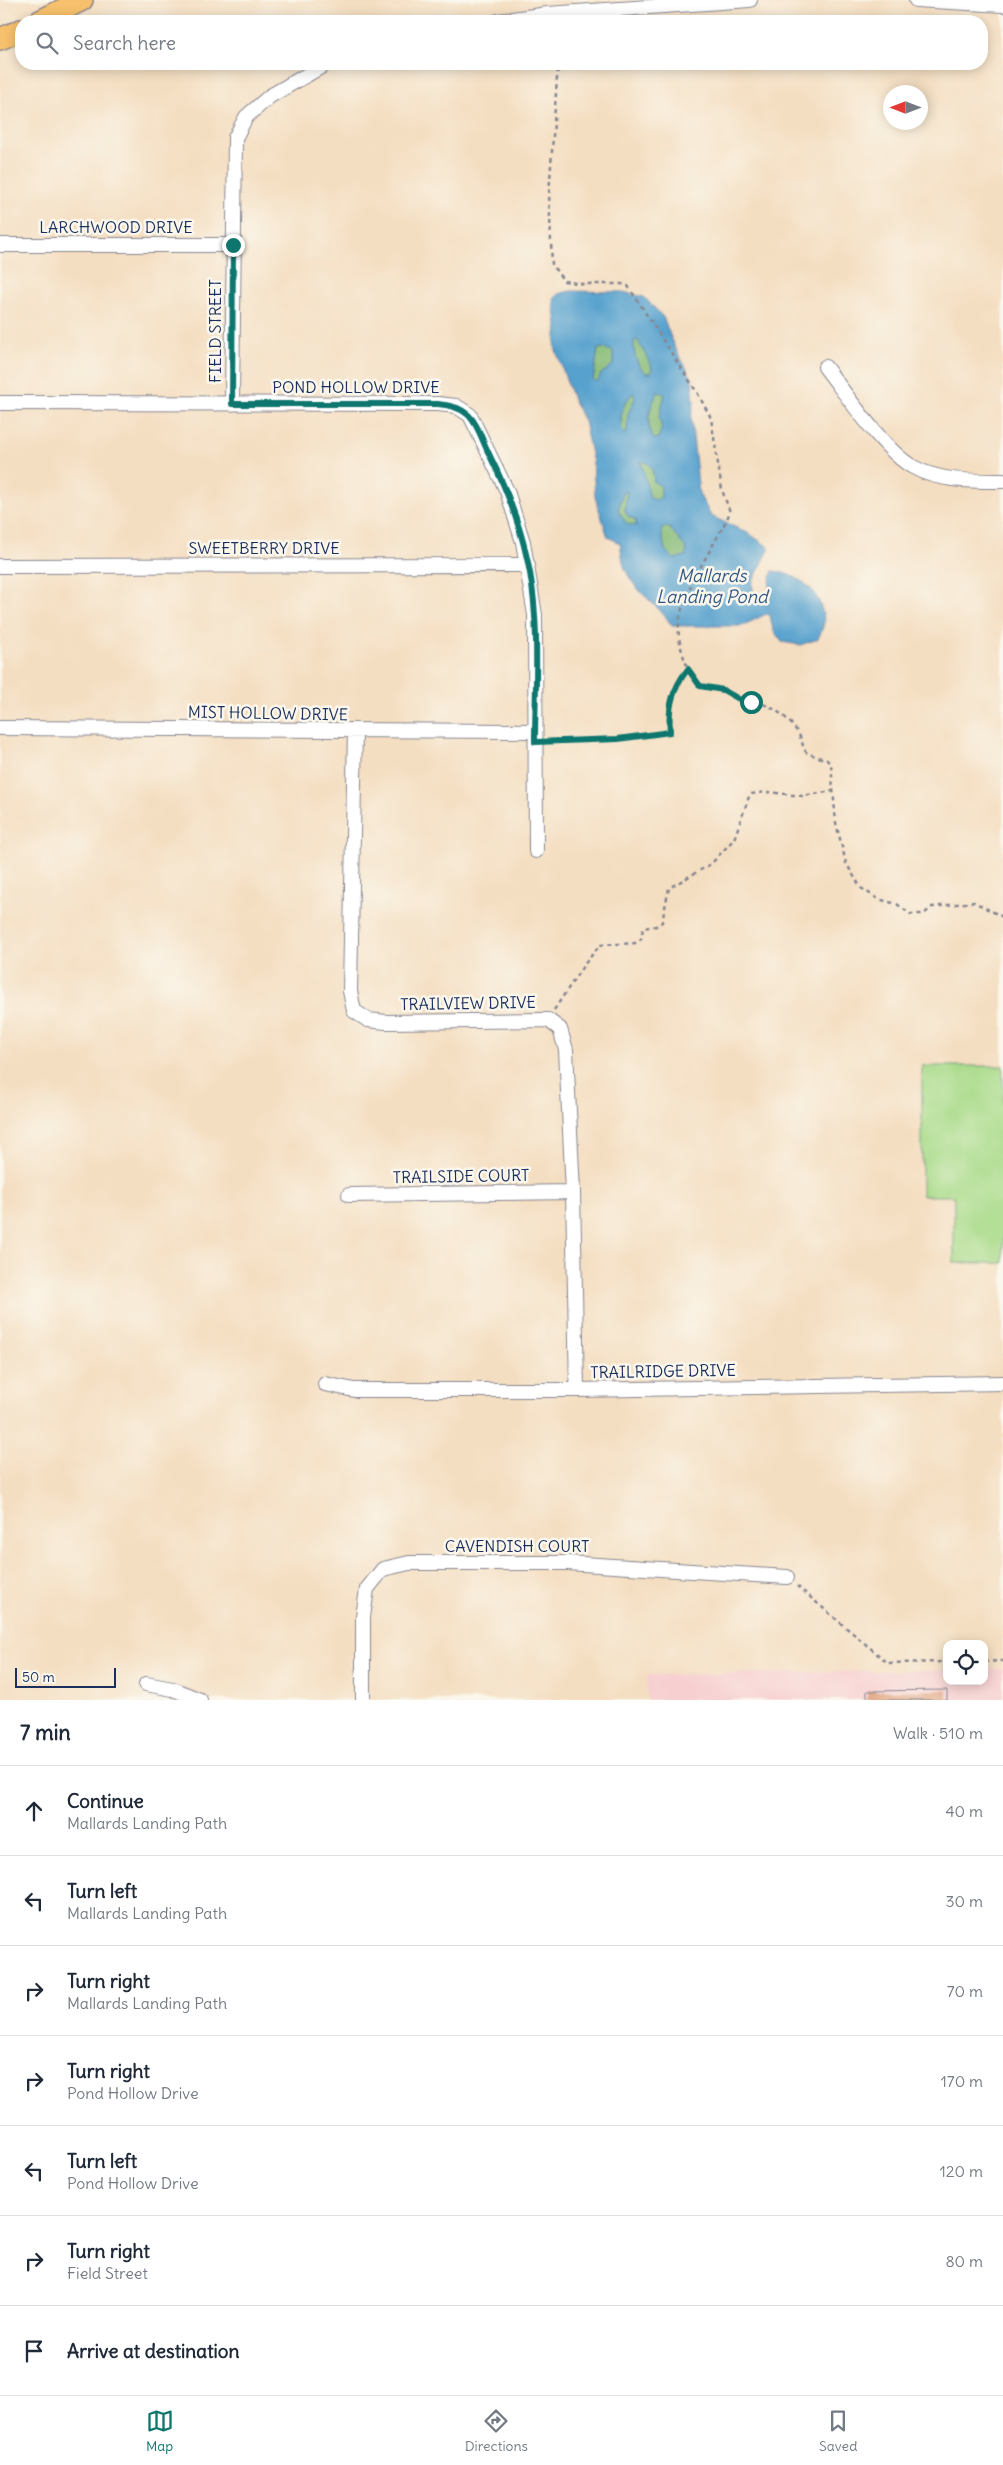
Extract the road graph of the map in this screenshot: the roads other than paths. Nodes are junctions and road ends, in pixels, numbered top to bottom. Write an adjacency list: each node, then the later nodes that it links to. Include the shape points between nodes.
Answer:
1 (82, 0): 7 (main road)
2 (552, 0): 6 (street)
3 (750, 0): 6 (street)
4 (916, 0): 5 (street)
5 (1003, 5)
6 (548, 14): 8 (street)
7 (52, 15)
8 (541, 15)
9 (15, 33): 10 (main road)
10 (0, 40)
11 (316, 70): 13 (street, FIELD STREET, via 270,96 246,117 235,138)
12 (0, 245): 13 (street, LARCHWOOD DRIVE)
13 (233, 245): 16 (street, FIELD STREET)
14 (825, 367): 17 (street, via 892,450 913,467 939,477)
15 (0, 403): 16 (street, POND HOLLOW DRIVE)
16 (232, 404): 18 (street, POND HOLLOW DRIVE, via 456,406 470,415 507,491)
17 (1003, 481)
18 (528, 565): 19 (street, SWEETBERRY DRIVE); 22 (street, POND HOLLOW DRIVE, via 535,615)
19 (0, 566)
20 (0, 728): 21 (street, MIST HOLLOW DRIVE)
21 (355, 731): 22 (street, MIST HOLLOW DRIVE); 24 (street, TRAILVIEW DRIVE, via 350,991 354,1012 368,1020 386,1022 548,1020 560,1028 566,1050)
22 (535, 736): 23 (street, POND HOLLOW DRIVE)
23 (536, 851)
24 (572, 1192): 25 (street, TRAILSIDE COURT); 28 (street, TRAILVIEW DRIVE)
25 (349, 1195)
26 (1003, 1383): 28 (street, TRAILRIDGE DRIVE)
27 (325, 1384): 28 (street, TRAILRIDGE DRIVE, via 354,1390)
28 (577, 1390)
29 (787, 1578): 32 (street, CAVENDISH COURT, via 567,1562 409,1563 383,1569 367,1589 363,1617)
30 (146, 1684): 31 (street, via 173,1689)
31 (200, 1700)
32 (363, 1700)

